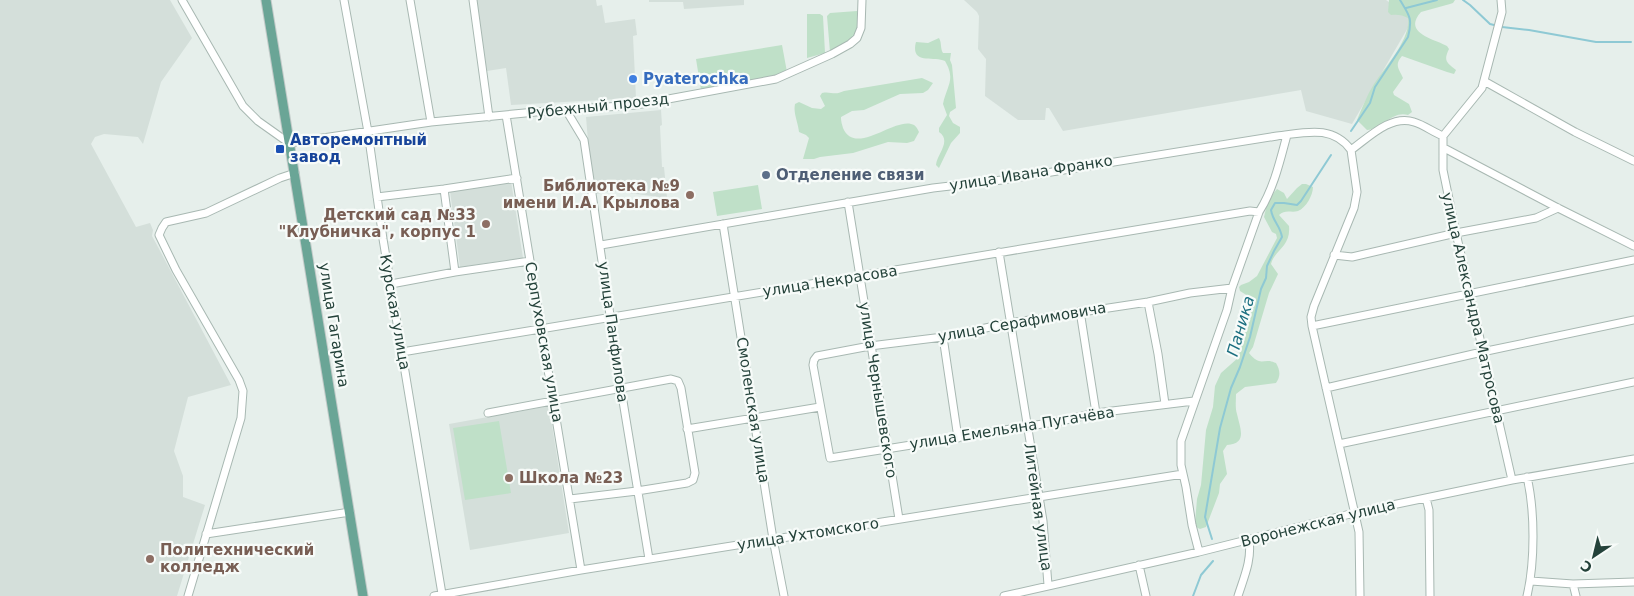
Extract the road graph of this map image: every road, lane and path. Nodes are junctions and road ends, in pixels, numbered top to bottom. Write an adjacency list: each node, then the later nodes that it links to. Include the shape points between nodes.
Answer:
1 (182, 0): 16 (street, via 243,106)
2 (266, 0): 16 (main road, улица Гагарина)
3 (344, 0): 13 (street, Курская улица)
4 (410, 0): 12 (street)
5 (472, 0): 11 (street)
6 (862, 0): 9 (street, Рубежный проезд, via 861,28 857,38 832,54 786,75 760,83 636,105)
7 (1501, 0): 8 (street, via 1502,12)
8 (1484, 81): 15 (street, via 1482,88); 19 (street)
9 (566, 110): 10 (street, Рубежный проезд); 29 (street, улица Панфилова, via 584,140)
10 (506, 115): 11 (street, Рубежный проезд); 21 (street, Серпуховская улица)
11 (489, 117): 12 (street, Рубежный проезд)
12 (431, 122): 13 (street, Рубежный проезд)
13 (368, 132): 16 (street, Рубежный проезд); 23 (street, Курская улица)
14 (1287, 135): 18 (street, улица Ивана Франко, via 1321,131 1332,135); 24 (street, улица Ивана Франко); 26 (street, via 1273,186)
15 (1443, 136): 17 (street, улица Александра Матросова); 18 (street, via 1413,121 1402,120 1380,129)
16 (289, 143): 20 (main road, улица Гагарина)
17 (1444, 148): 25 (street); 28 (street, улица Александра Матросова, via 1443,170)
18 (1351, 150): 32 (street, via 1356,199)
19 (1634, 162)
20 (295, 173): 76 (main road, улица Гагарина); 79 (street, via 206,212 166,222 159,235 243,391 240,418)
21 (517, 178): 22 (street); 34 (street, Серпуховская улица)
22 (444, 189): 23 (street); 35 (street)
23 (377, 197): 37 (street, Курская улица)
24 (848, 202): 27 (street, улица Ивана Франко); 36 (street, улица Чернышевского)
25 (1558, 208): 28 (street, via 1536,218); 30 (street)
26 (1259, 212): 31 (street, улица Некрасова); 38 (street)
27 (723, 224): 29 (street, улица Ивана Франко); 40 (street, Смоленская улица)
28 (1456, 233): 32 (street, via 1352,257); 39 (street, улица Александра Матросова)
29 (601, 245): 43 (street, улица Панфилова)
30 (1634, 246)
31 (999, 252): 36 (street, улица Некрасова); 45 (street, Литейная улица)
32 (1334, 256): 46 (street, via 1314,306)
33 (1634, 260): 39 (street)
34 (530, 261): 35 (street); 47 (street, Серпуховская улица)
35 (455, 272): 37 (street)
36 (860, 277): 40 (street, улица Некрасова); 49 (street, улица Чернышевского)
37 (391, 284): 50 (street, Курская улица)
38 (1232, 288): 41 (street, улица Серафимовича); 56 (street)
39 (1470, 293): 46 (street); 51 (street, улица Александра Матросова)
40 (734, 296): 43 (street, улица Некрасова); 62 (street, Смоленская улица)
41 (1148, 302): 42 (street, улица Серафимовича); 57 (street)
42 (1080, 311): 45 (street, улица Серафимовича); 61 (street)
43 (610, 317): 47 (street, улица Некрасова); 54 (street, улица Панфилова)
44 (1634, 320): 51 (street)
45 (1009, 322): 48 (street, улица Серафимовича); 63 (street, Литейная улица)
46 (1312, 326): 53 (street)
47 (542, 330): 50 (street, улица Некрасова); 55 (street, Серпуховская улица)
48 (943, 337): 49 (street, улица Серафимовича); 65 (street)
49 (870, 346): 58 (street, улица Серафимовича, via 817,356 813,365); 67 (street, улица Чернышевского)
50 (402, 352): 90 (street, Курская улица)
51 (1482, 352): 53 (street); 59 (street, улица Александра Матросова)
52 (1634, 382): 59 (street)
53 (1326, 388): 66 (street)
54 (622, 389): 55 (street); 64 (street, via 671,379 678,381); 72 (street, улица Панфилова)
55 (554, 400): 60 (street); 74 (street, Серпуховская улица)
56 (1194, 401): 57 (street, улица Емельяна Пугачёва); 69 (street, via 1181,440)
57 (1165, 404): 61 (street, улица Емельяна Пугачёва)
58 (820, 407): 62 (street); 67 (street, улица Емельяна Пугачёва, via 830,458)
59 (1496, 410): 66 (street); 71 (street, улица Александра Матросова)
60 (488, 413)
61 (1096, 413): 63 (street, улица Емельяна Пугачёва)
62 (754, 418): 64 (street); 80 (street, Смоленская улица)
63 (1027, 426): 65 (street, улица Емельяна Пугачёва); 73 (street, Литейная улица)
64 (687, 429): 72 (street, via 693,480)
65 (958, 438): 67 (street, улица Емельяна Пугачёва)
66 (1339, 444): 77 (street)
67 (888, 448): 78 (street, улица Чернышевского)
68 (1634, 459): 70 (street, Воронежская улица)
69 (1183, 474): 73 (street, улица Ухтомского); 82 (street)
70 (1527, 477): 71 (street, Воронежская улица); 86 (street, via 1533,515)
71 (1512, 480): 75 (street, Воронежская улица)
72 (637, 491): 74 (street); 83 (street, улица Панфилова)
73 (1038, 496): 78 (street, улица Ухтомского); 89 (street, Литейная улица)
74 (570, 498): 85 (street, Серпуховская улица)
75 (1426, 498): 77 (street, Воронежская улица); 98 (street, via 1429,510)
76 (350, 512): 79 (street); 92 (main road, улица Гагарина)
77 (1354, 513): 81 (street, Воронежская улица); 97 (street, via 1359,532)
78 (899, 519): 80 (street, улица Ухтомского)
79 (206, 534): 91 (street)
80 (773, 539): 83 (street, улица Ухтомского); 93 (street, Смоленская улица)
81 (1249, 540): 82 (street, Воронежская улица); 96 (street, via 1249,562)
82 (1199, 552): 84 (street, Воронежская улица)
83 (649, 559): 85 (street, улица Ухтомского)
84 (1139, 564): 89 (street, Воронежская улица); 95 (street)
85 (581, 570): 90 (street, улица Ухтомского)
86 (1531, 580): 88 (street); 99 (street)
87 (1634, 582): 88 (street)
88 (1573, 584): 100 (street)
89 (1048, 585): 94 (street, Воронежская улица)
90 (438, 595)
91 (188, 596)
92 (363, 596)
93 (784, 596)
94 (1007, 596)
95 (1146, 596)
96 (1238, 596)
97 (1360, 596)
98 (1430, 596)
99 (1527, 596)
100 (1576, 596)

